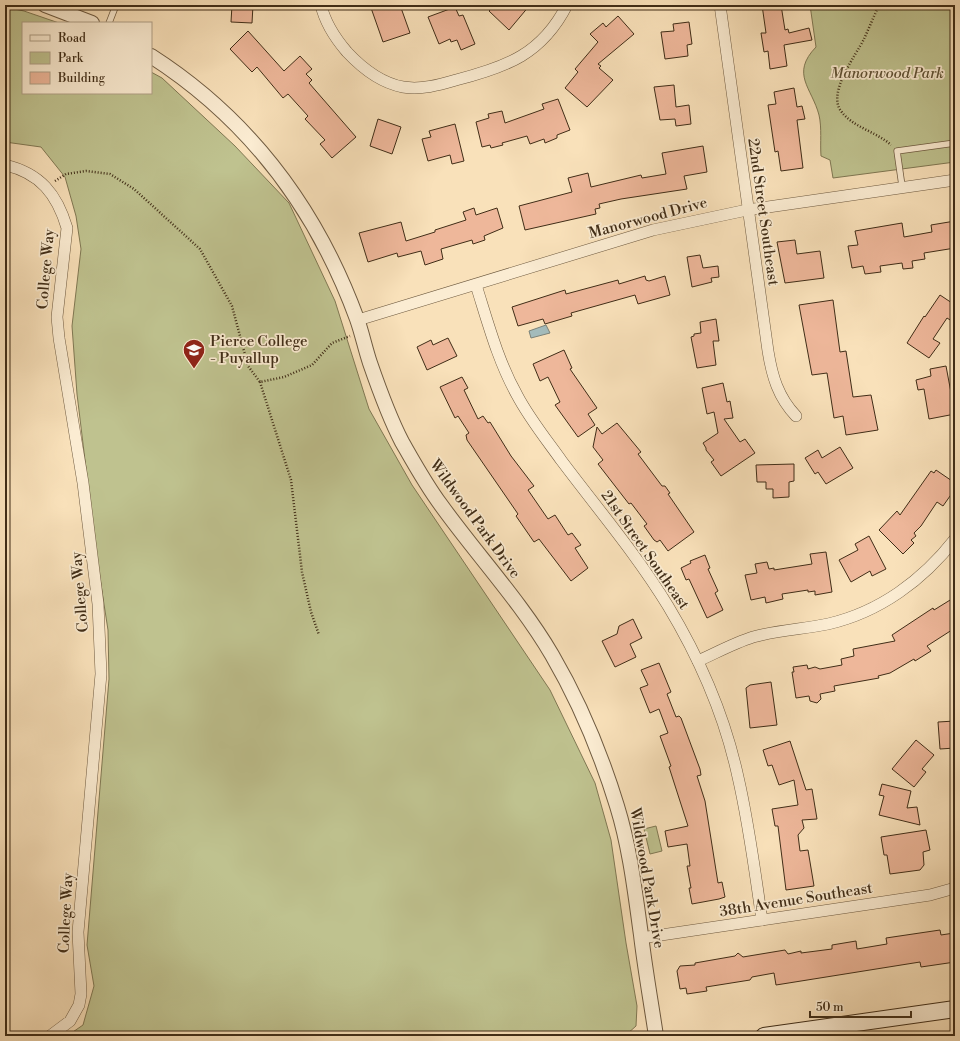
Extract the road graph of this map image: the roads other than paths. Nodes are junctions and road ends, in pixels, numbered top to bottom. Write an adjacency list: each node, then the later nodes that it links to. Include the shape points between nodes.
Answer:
1 (45, 5): 6 (street)
2 (116, 5): 7 (lane)
3 (321, 5): 4 (street, via 325,20 338,42 367,71 392,84 428,88 480,74 516,60 542,42)
4 (567, 5)
5 (720, 5): 13 (street, 22nd Street Southeast)
6 (89, 22)
7 (109, 22)
8 (152, 57): 15 (street, Wildwood Park Drive, via 203,93 266,155 322,240)
9 (955, 143): 12 (lane, via 897,151)
10 (5, 165): 23 (street, College Way, via 31,174 46,186 67,228 57,317 82,476 98,604 101,674 78,932 81,994 79,1005 70,1021)
11 (955, 180): 12 (street, Manorwood Drive)
12 (902, 186): 13 (street, Manorwood Drive)
13 (747, 210): 14 (street, Manorwood Drive, via 639,234); 16 (street, 22nd Street Southeast, via 771,366 782,400)
14 (476, 285): 15 (street, Manorwood Drive); 18 (street, 21st Street Southeast, via 498,354 517,396 542,434 651,580)
15 (359, 326): 21 (street, Wildwood Park Drive, via 389,413 417,468 440,504 538,632 589,728 618,808 633,879)
16 (796, 416)
17 (955, 539): 18 (street, via 935,563 909,586 863,612 830,623 754,637)
18 (698, 661): 20 (street, 21st Street Southeast, via 721,717 738,775)
19 (955, 888): 20 (street, 38th Avenue Southeast, via 930,895)
20 (762, 920): 21 (street, 38th Avenue Southeast)
21 (641, 938): 24 (street, Wildwood Park Drive)
22 (955, 1009): 25 (main road)
23 (50, 1036)
24 (656, 1036)
25 (764, 1036)

